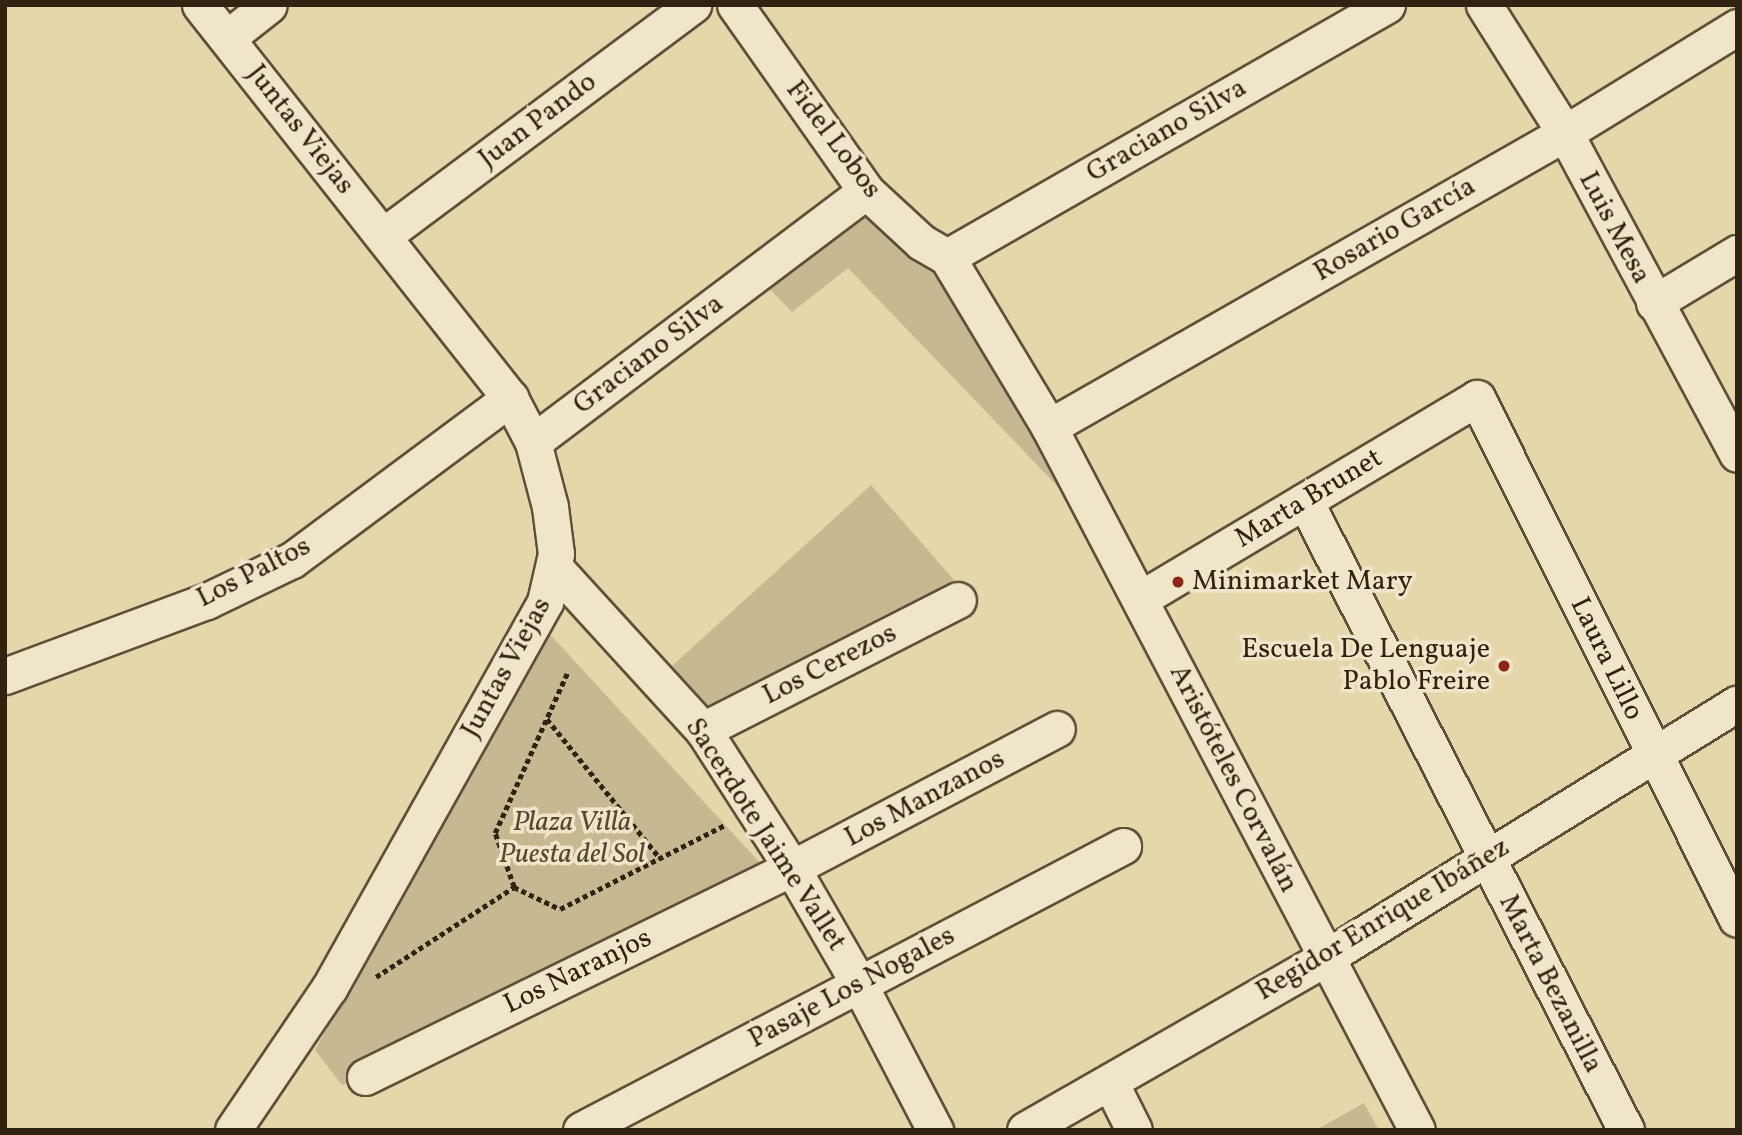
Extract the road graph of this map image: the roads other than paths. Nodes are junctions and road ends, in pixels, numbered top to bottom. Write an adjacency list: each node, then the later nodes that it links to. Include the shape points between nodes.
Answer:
1 (200, 5): 8 (street, Juntas Viejas)
2 (269, 5): 8 (street)
3 (693, 5): 11 (street, Juan Pando)
4 (735, 5): 10 (street, Fidel Lobos)
5 (1387, 5): 13 (street, Graciano Silva)
6 (1484, 5): 9 (street, Luis Mesa)
7 (1737, 27): 9 (street, Rosario García)
8 (227, 38): 11 (street, Juntas Viejas)
9 (1564, 133): 14 (street, Luis Mesa); 17 (street, Rosario García)
10 (866, 191): 13 (street, Fidel Lobos, via 921,242); 18 (street, Graciano Silva)
11 (383, 236): 15 (street, Juntas Viejas)
12 (1737, 253): 14 (street)
13 (947, 257): 17 (street, Aristóteles Corvalán)
14 (1654, 303): 19 (street, Luis Mesa)
15 (510, 398): 18 (street, Juntas Viejas); 24 (street, Los Paltos, via 292,560 207,601)
16 (1477, 398): 20 (street, Marta Brunet); 28 (street, Laura Lillo)
17 (1049, 427): 22 (street, Aristóteles Corvalán)
18 (533, 442): 21 (street, Juntas Viejas, via 550,507)
19 (1737, 454)
20 (1305, 501): 22 (street, Marta Brunet); 30 (street, Marta Bezanilla)
21 (555, 568): 27 (street, Sacerdote Jaime Vallet); 38 (street, Juntas Viejas, via 545,602 329,988)
22 (1140, 599): 33 (street, Aristóteles Corvalán)
23 (958, 600): 27 (street, Los Cerezos)
24 (5, 677)
25 (1737, 704): 28 (street, Regidor Enrique Ibáñez)
26 (1057, 729): 31 (street, Los Manzanos)
27 (703, 730): 31 (street, Sacerdote Jaime Vallet)
28 (1653, 755): 30 (street, Regidor Enrique Ibáñez); 32 (street, Laura Lillo)
29 (1123, 846): 34 (street, Pasaje Los Nogales)
30 (1485, 858): 33 (street, Regidor Enrique Ibáñez); 43 (street, Marta Bezanilla)
31 (792, 868): 34 (street, Sacerdote Jaime Vallet); 35 (street, Los Naranjos)
32 (1737, 919)
33 (1325, 958): 36 (street, Regidor Enrique Ibáñez); 42 (street, Aristóteles Corvalán)
34 (859, 984): 37 (street, Sacerdote Jaime Vallet); 39 (street, Pasaje Los Nogales)
35 (365, 1077)
36 (1111, 1084): 40 (street, Regidor Enrique Ibáñez); 41 (street)
37 (926, 1127)
38 (233, 1130)
39 (581, 1130)
40 (1025, 1130)
41 (1134, 1130)
42 (1418, 1130)
43 (1626, 1130)

